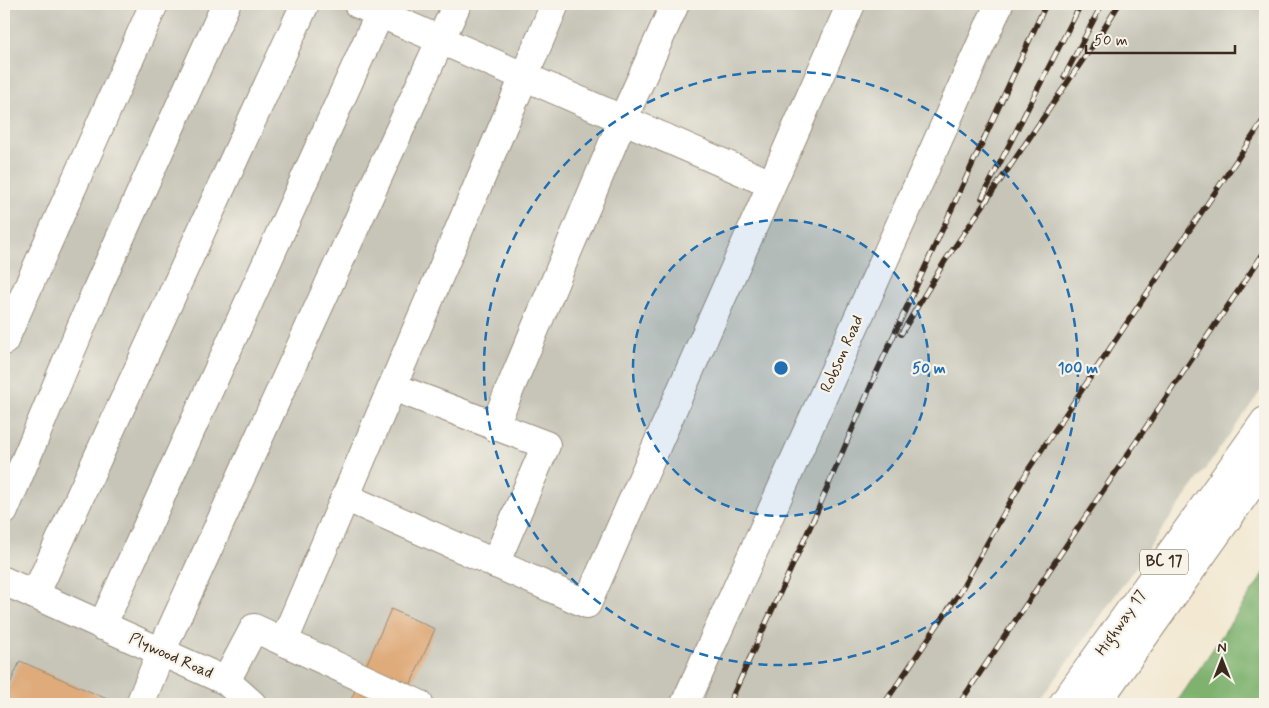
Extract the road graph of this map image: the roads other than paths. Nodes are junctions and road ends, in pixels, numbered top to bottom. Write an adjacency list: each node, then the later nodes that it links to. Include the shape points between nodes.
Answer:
1 (154, 4): 15 (main road)
2 (226, 4): 21 (main road, via 98,289)
3 (305, 4): 24 (main road)
4 (456, 4): 11 (main road)
5 (555, 4): 12 (main road)
6 (675, 4): 13 (main road)
7 (851, 4): 14 (main road)
8 (1012, 4): 10 (main road)
9 (374, 7): 11 (main road); 25 (main road)
10 (995, 13): 32 (main road, Robson Road)
11 (441, 40): 12 (main road); 27 (main road)
12 (523, 76): 13 (main road); 16 (main road)
13 (623, 119): 14 (main road); 18 (main road)
14 (771, 184): 22 (main road, via 587,604)
15 (4, 341)
16 (393, 387): 18 (main road); 20 (main road)
17 (1265, 420): 33 (main road, Highway 17 / BC 17)
18 (494, 427): 22 (main road, via 546,445)
19 (1265, 466): 34 (main road, Highway 17 / BC 17)
20 (345, 497): 22 (main road); 26 (main road)
21 (4, 511)
22 (495, 564)
23 (4, 581): 24 (main road, Plywood Road)
24 (35, 595): 25 (main road, Plywood Road)
25 (102, 626): 27 (main road, Plywood Road)
26 (284, 642): 28 (main road, Plywood Road, via 254,628); 31 (main road, Plywood Road)
27 (161, 652): 28 (main road, Plywood Road); 29 (main road)
28 (226, 681): 30 (main road)
29 (140, 704)
30 (252, 704)
31 (419, 704)
32 (685, 704)
33 (1063, 704)
34 (1096, 704)

